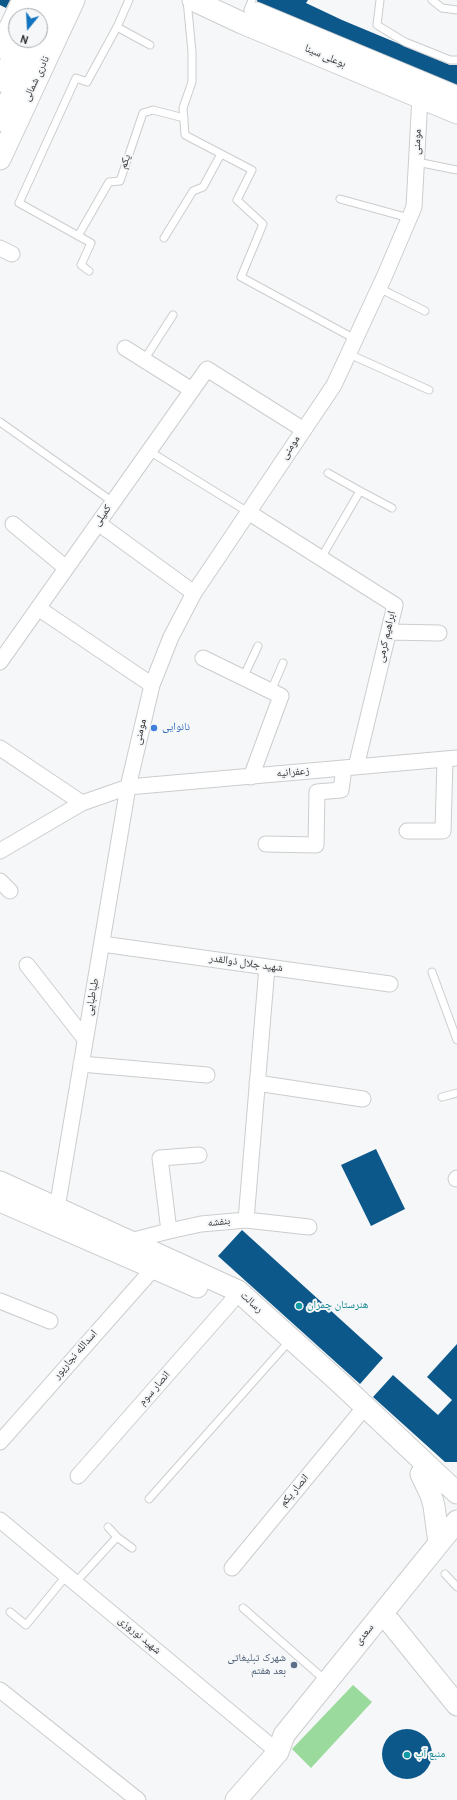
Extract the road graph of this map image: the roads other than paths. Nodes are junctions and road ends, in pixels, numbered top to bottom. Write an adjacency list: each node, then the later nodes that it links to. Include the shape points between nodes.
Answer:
1 (22, 0): 15 (main road)
2 (58, 0): 10 (main road); 12 (main road, نادری شمالی); 26 (main road, نادری شمالی)
3 (129, 0): 13 (lane)
4 (188, 0): 23 (lane, via 192,82 183,108)
5 (193, 0): 21 (main road, بوعلی سینا)
6 (226, 0): 9 (main road, بوعلی سینا)
7 (380, 0): 18 (lane, via 377,25 405,42 450,60)
8 (432, 0): 11 (lane, via 442,8)
9 (250, 5): 20 (main road, بوعلی سینا)
10 (46, 8)
11 (457, 10)
12 (48, 21)
13 (117, 27): 14 (lane); 31 (lane, via 87,82 76,78 20,204)
14 (150, 45)
15 (0, 48)
16 (18, 48): 19 (main road)
17 (35, 48): 24 (main road, نادری شمالی)
18 (457, 60)
19 (0, 86)
20 (457, 97)
21 (420, 98): 22 (main road, بوعلی سینا); 27 (street, مومنی)
22 (457, 113)
23 (184, 118): 25 (lane, via 185,135); 31 (lane, یکم, via 153,110 143,114 120,181 109,182)
24 (0, 120)
25 (221, 154): 32 (lane, via 203,187 193,191); 37 (lane, via 252,170 237,200 263,224 241,277)
26 (0, 159)
27 (417, 162): 28 (lane); 30 (street, مومنی, via 414,207)
28 (457, 170)
29 (340, 199): 30 (lane)
30 (409, 218): 34 (street, مومنی)
31 (78, 236): 33 (lane, via 90,243 81,265)
32 (164, 238)
33 (90, 271)
34 (379, 288): 35 (lane); 37 (street, مومنی)
35 (425, 311)
36 (173, 315): 40 (lane)
37 (356, 339): 39 (street, مومنی)
38 (125, 348): 40 (street)
39 (349, 354): 42 (lane); 44 (street, مومنی, via 334,385)
40 (144, 360): 41 (street)
41 (192, 390): 44 (street, کمیلی, via 207,369); 45 (street, کمیلی)
42 (429, 390)
43 (0, 422): 48 (lane)
44 (304, 430): 50 (street, مومنی)
45 (149, 451): 48 (street, کمیلی); 50 (lane)
46 (328, 473): 47 (lane)
47 (360, 491): 49 (lane); 53 (lane)
48 (113, 502): 51 (street, کمیلی)
49 (392, 508)
50 (248, 512): 53 (street, ابراهیم کرمی); 55 (street, مومنی)
51 (98, 523): 54 (street, کمیلی); 55 (street)
52 (13, 524): 54 (street)
53 (320, 558): 57 (street, ابراهیم کرمی, via 395,605)
54 (66, 568): 56 (street, کمیلی)
55 (194, 593): 64 (street, مومنی, via 171,637)
56 (38, 608): 61 (street, کمیلی); 64 (street)
57 (388, 632): 58 (street); 68 (street, ابراهیم کرمی)
58 (439, 633)
59 (258, 646): 63 (lane)
60 (203, 658): 63 (street)
61 (0, 662)
62 (283, 663): 65 (lane)
63 (243, 678): 65 (street)
64 (152, 685): 70 (street, مومنی)
65 (270, 692): 69 (street, via 280,696)
66 (0, 748): 71 (street)
67 (451, 759): 68 (street, زعفرانیه); 72 (street, via 443,831)
68 (350, 768): 69 (street, زعفرانیه); 73 (street, ابراهیم کرمی, via 341,790 316,792 316,845)
69 (251, 776): 70 (street, زعفرانیه)
70 (128, 787): 71 (street, زعفرانیه); 75 (street, طباطبایی)
71 (82, 803): 74 (street, زعفرانیه)
72 (407, 830)
73 (266, 844)
74 (0, 851)
75 (102, 944): 77 (street, شهید جلال ذوالقدر); 80 (street, طباطبایی)
76 (27, 965): 80 (street)
77 (267, 967): 79 (street, شهید جلال ذوالقدر); 84 (street)
78 (432, 972): 81 (lane)
79 (390, 984)
80 (85, 1039): 82 (street, طباطبایی)
81 (457, 1040)
82 (81, 1064): 83 (street); 91 (street, طباطبایی)
83 (207, 1075)
84 (257, 1083): 87 (street); 92 (street)
85 (457, 1093): 86 (lane)
86 (442, 1097)
87 (363, 1099)
88 (199, 1155): 94 (street, via 160,1158)
89 (0, 1182): 91 (main road, رسالت)
90 (0, 1201): 96 (main road, رسالت)
91 (57, 1208): 95 (main road, رسالت)
92 (246, 1220): 93 (street, بنفشه); 94 (street, بنفشه, via 201,1224)
93 (309, 1227)
94 (169, 1231): 95 (street, بنفشه)
95 (130, 1241): 103 (main road, رسالت, via 238,1291)
96 (153, 1269): 98 (main road, رسالت); 102 (street, اسدالله نجارپور)
97 (0, 1301): 99 (street)
98 (231, 1302): 100 (main road, رسالت); 104 (street, انصار سوم)
99 (50, 1322)
100 (285, 1346): 101 (main road, رسالت); 107 (lane)
101 (359, 1414): 103 (main road, رسالت); 115 (street, انصار یکم)
102 (0, 1442)
103 (424, 1469): 105 (main road); 106 (main road, رسالت); 108 (main road, رسالت); 113 (main road, via 434,1506)
104 (78, 1476)
105 (457, 1477)
106 (457, 1493)
107 (148, 1499)
108 (457, 1509)
109 (0, 1520): 117 (street, شهید نوروزی)
110 (457, 1521): 113 (main road, سعدی)
111 (108, 1528): 112 (lane)
112 (118, 1537): 114 (lane); 117 (lane)
113 (448, 1541): 121 (main road, سعدی); 122 (main road, سعدی)
114 (132, 1548)
115 (232, 1568)
116 (445, 1574): 118 (lane)
117 (70, 1580): 120 (lane, via 26,1625); 125 (street, شهید نوروزی)
118 (457, 1587)
119 (243, 1608): 122 (lane)
120 (10, 1612)
121 (390, 1622): 124 (main road); 125 (main road, سعدی, via 296,1743)
122 (327, 1682): 125 (main road, سعدی, via 284,1735)
123 (0, 1690): 126 (street)
124 (457, 1705)
125 (278, 1752): 127 (main road, سعدی)
126 (138, 1800)
127 (236, 1800)

